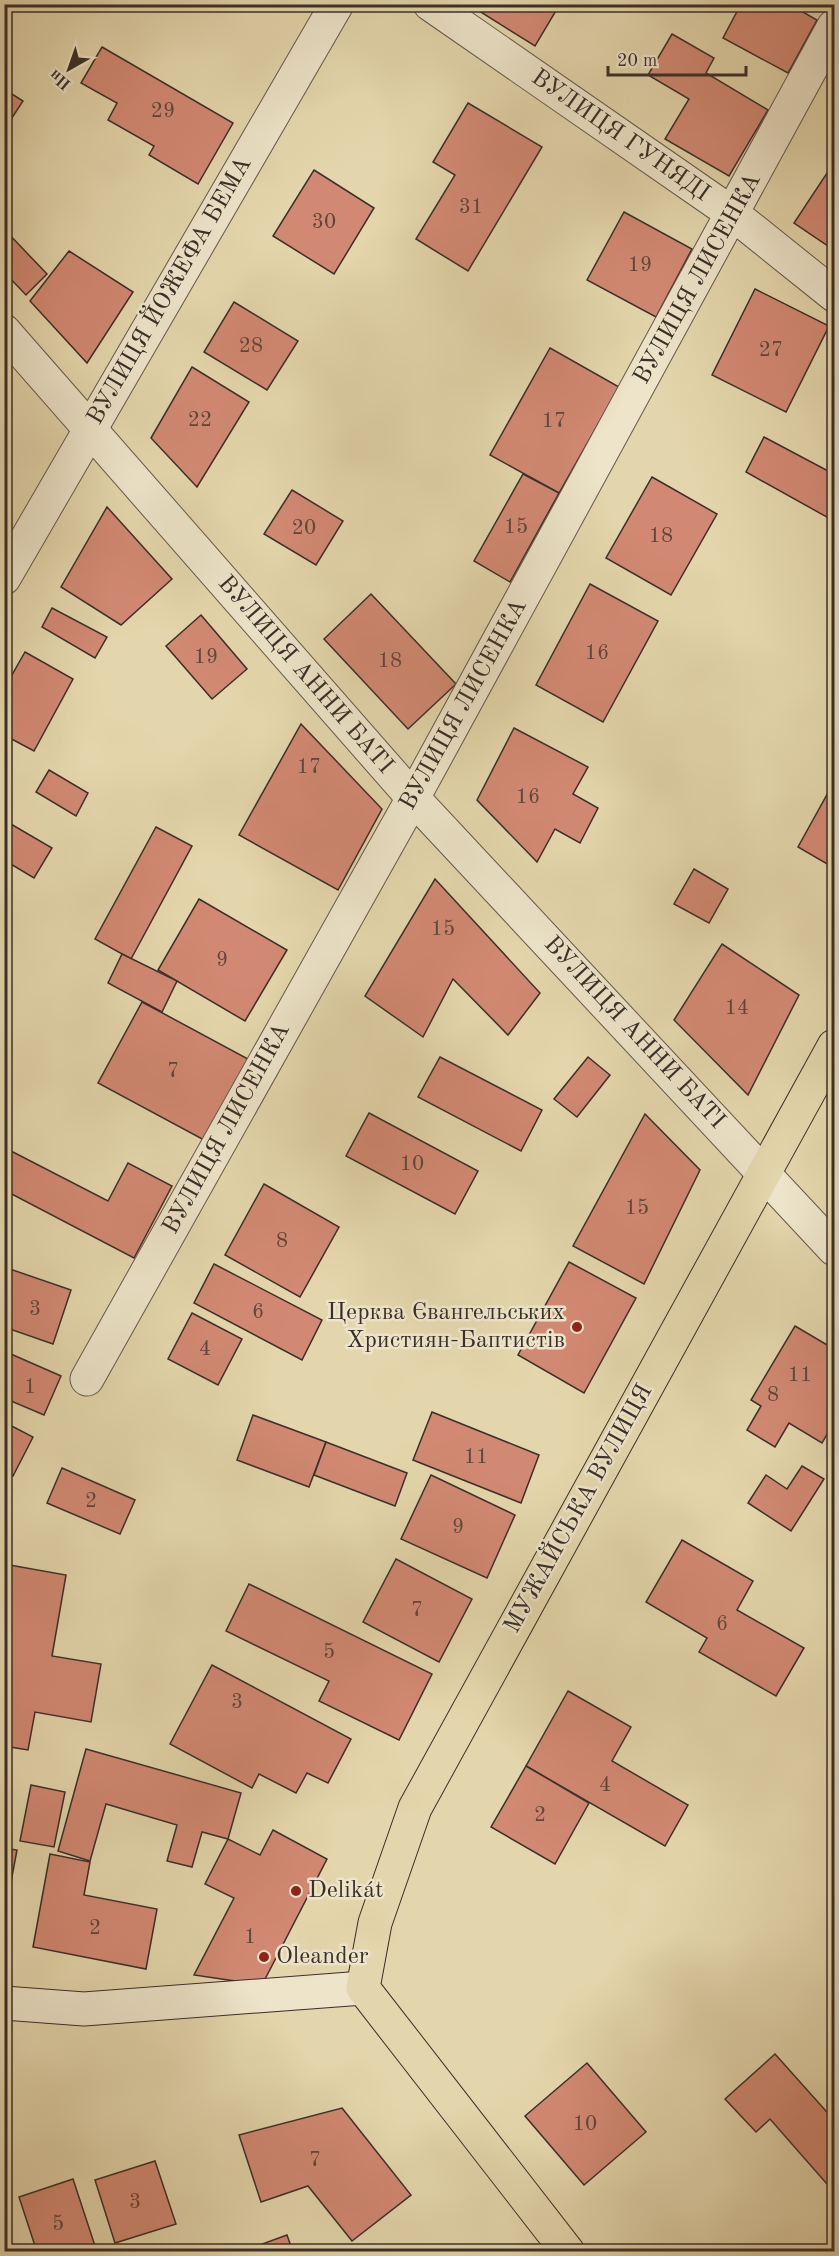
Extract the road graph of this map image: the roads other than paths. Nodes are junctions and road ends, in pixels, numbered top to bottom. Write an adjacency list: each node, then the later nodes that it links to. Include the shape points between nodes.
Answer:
1 (337, 4): 7 (street, ВУЛИЦЯ ЙОЖЕФА БЕМА)
2 (430, 4): 4 (street, ВУЛИЦЯ ГУНЯДІ)
3 (834, 26): 4 (street, ВУЛИЦЯ ЛИСЕНКА)
4 (733, 214): 5 (street, ВУЛИЦЯ ГУНЯДІ); 9 (street, ВУЛИЦЯ ЛИСЕНКА)
5 (834, 295)
6 (4, 332): 7 (street, ВУЛИЦЯ АННИ БАТІ)
7 (90, 429): 8 (street, ВУЛИЦЯ ЙОЖЕФА БЕМА); 9 (street, ВУЛИЦЯ АННИ БАТІ)
8 (4, 578)
9 (413, 798): 11 (street, ВУЛИЦЯ АННИ БАТІ); 13 (street, ВУЛИЦЯ ЛИСЕНКА)
10 (834, 1046): 11 (highway, МУЖАЙСЬКА ВУЛИЦЯ)
11 (765, 1173): 12 (street, ВУЛИЦЯ АННИ БАТІ); 14 (highway, МУЖАЙСЬКА ВУЛИЦЯ, via 415,1808 375,1923)
12 (834, 1249)
13 (87, 1379)
14 (363, 1988): 15 (street, via 84,2009); 16 (highway)
15 (4, 2003)
16 (568, 2252)

